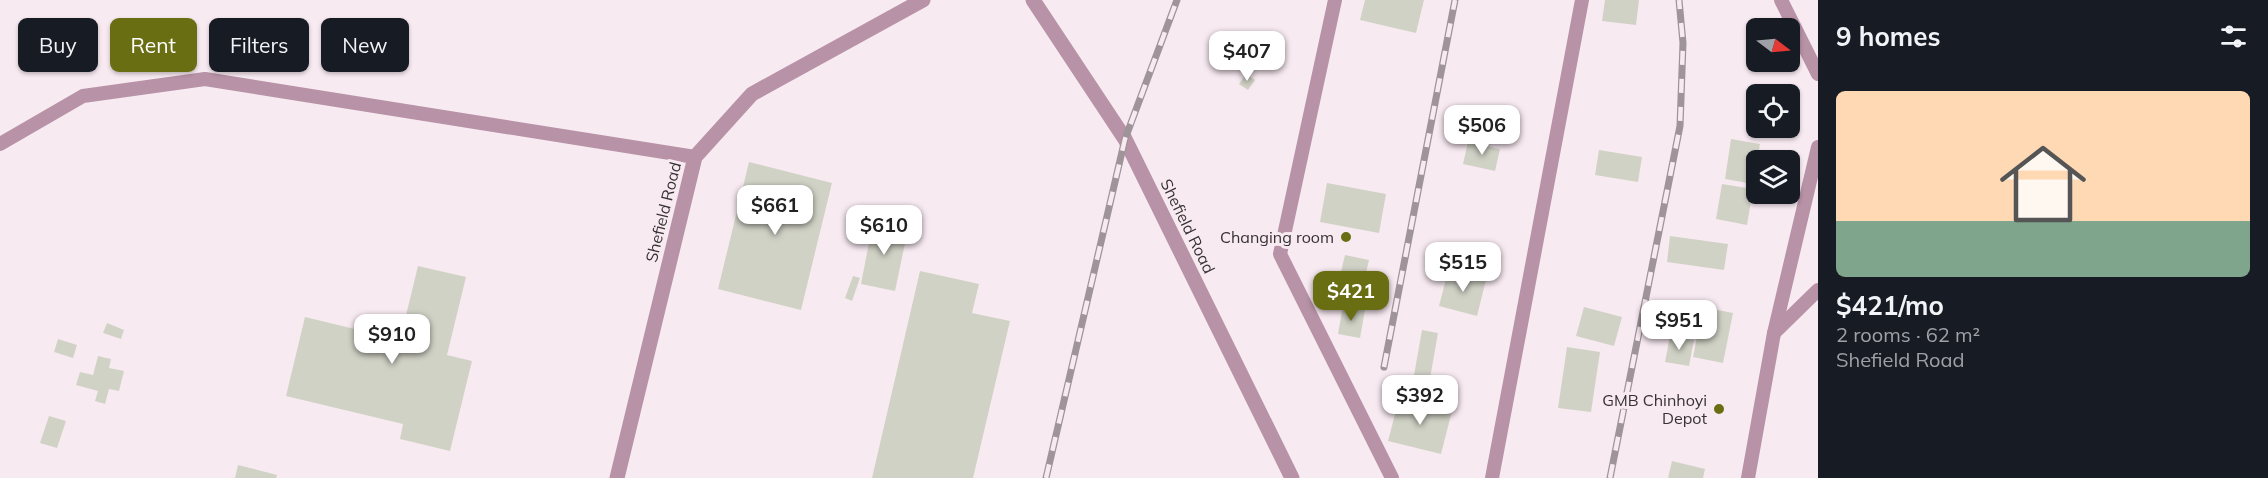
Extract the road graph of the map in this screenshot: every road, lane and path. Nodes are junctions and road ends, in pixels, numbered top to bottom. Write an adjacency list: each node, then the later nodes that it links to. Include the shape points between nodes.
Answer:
1 (923, 0): 9 (street, Shefield Road, via 752,94)
2 (1033, 0): 13 (street, Shefield Road, via 1125,139)
3 (1335, 0): 14 (lane, via 1280,254)
4 (1582, 0): 15 (lane)
5 (1781, 0): 6 (lane)
6 (1818, 74)
7 (0, 144): 9 (lane, via 83,96 205,79)
8 (1818, 147): 11 (lane)
9 (695, 157): 12 (street, Shefield Road)
10 (1818, 290): 11 (lane)
11 (1774, 333): 16 (lane)
12 (617, 478)
13 (1292, 478)
14 (1392, 478)
15 (1492, 478)
16 (1748, 478)

